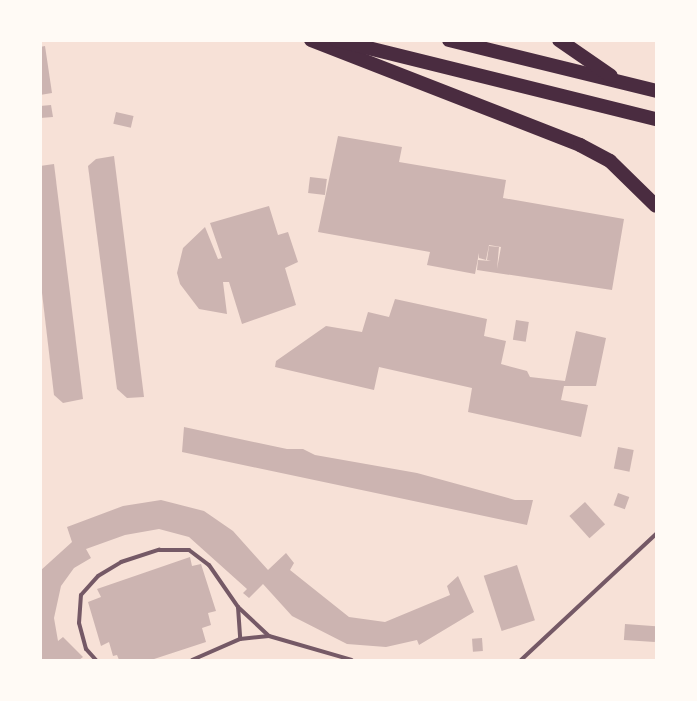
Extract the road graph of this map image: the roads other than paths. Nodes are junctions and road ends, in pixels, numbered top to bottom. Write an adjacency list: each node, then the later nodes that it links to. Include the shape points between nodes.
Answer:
1 (311, 40): 8 (highway, via 580,145 610,161)
2 (336, 40): 7 (highway)
3 (449, 40): 5 (highway)
4 (559, 40): 5 (highway)
5 (621, 82): 6 (highway)
6 (657, 91)
7 (657, 119)
8 (657, 206)
9 (657, 534): 17 (lane)
10 (238, 607): 11 (lane); 12 (lane); 13 (lane, via 209,565 189,550 159,550 121,562 98,576 81,595 79,623)
11 (269, 636): 12 (lane); 16 (lane)
12 (240, 639): 15 (lane)
13 (91, 658): 14 (lane)
14 (96, 660)
15 (192, 660)
16 (352, 660)
17 (521, 660)

